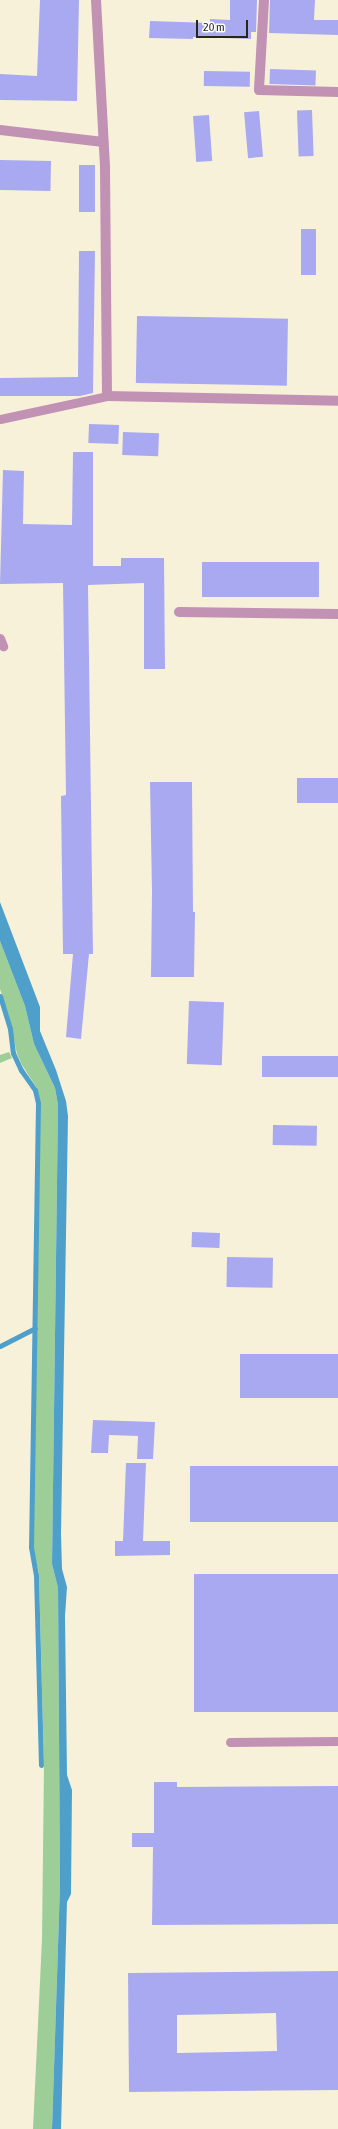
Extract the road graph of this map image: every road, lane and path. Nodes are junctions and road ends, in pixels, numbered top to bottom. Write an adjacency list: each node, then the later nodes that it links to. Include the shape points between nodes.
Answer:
1 (96, 0): 5 (street)
2 (264, 0): 3 (street, via 259,90)
3 (338, 92)
4 (0, 130): 5 (street)
5 (103, 142): 6 (street)
6 (106, 396): 7 (street); 8 (lane)
7 (338, 401)
8 (0, 419)
9 (179, 612): 10 (street)
10 (338, 614)
11 (338, 1741): 12 (lane)
12 (230, 1742)

